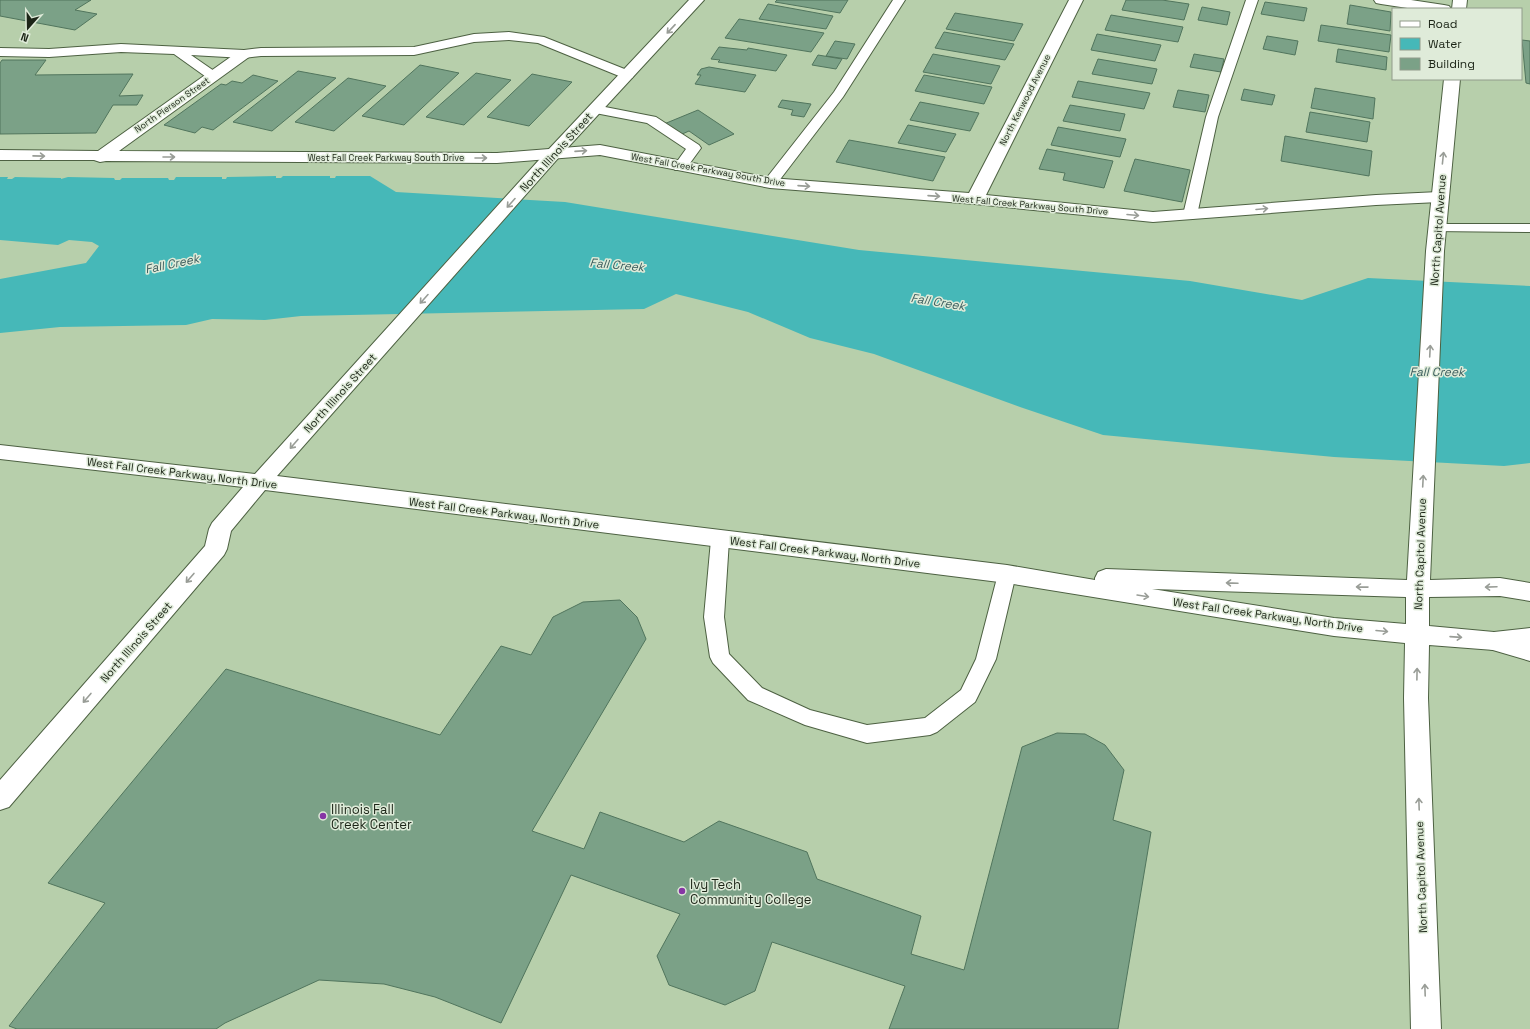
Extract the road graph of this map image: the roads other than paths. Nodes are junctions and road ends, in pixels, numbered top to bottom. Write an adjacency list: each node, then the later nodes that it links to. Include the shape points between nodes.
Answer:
1 (697, 0): 10 (main road, North Illinois Street, one-way to 10)
2 (900, 0): 18 (lane, via 839,94)
3 (1076, 0): 20 (main road, North Kenwood Avenue)
4 (1252, 0): 21 (lane, via 1212,117)
5 (1381, 0): 6 (main road)
6 (1437, 8)
7 (176, 51): 8 (lane, via 121,48 49,53); 9 (lane); 11 (lane)
8 (0, 52)
9 (244, 54): 10 (lane, via 414,51 474,38 509,36 540,40); 11 (main road, North Pierson Street)
10 (628, 75): 13 (main road, North Illinois Street)
11 (213, 76): 16 (main road, North Pierson Street)
12 (1452, 80): 19 (main road, North Capitol Avenue, one-way to 12)
13 (595, 109): 14 (main road, North Illinois Street); 17 (lane, via 652,120 694,148)
14 (554, 153): 16 (main road, West Fall Creek Parkway South Drive, one-way to 14, via 497,158); 17 (main road, West Fall Creek Parkway South Drive, one-way to 17, via 600,150); 25 (main road, North Illinois Street, one-way to 25)
15 (0, 155): 16 (main road, West Fall Creek Parkway South Drive, one-way to 16)
16 (100, 157)
17 (680, 166): 18 (main road, West Fall Creek Parkway South Drive)
18 (770, 183): 20 (main road, West Fall Creek Parkway South Drive, one-way to 20)
19 (1439, 197): 21 (main road, West Fall Creek Parkway South Drive, one-way to 19); 22 (main road, North Capitol Avenue)
20 (975, 199): 21 (main road, West Fall Creek Parkway South Drive, one-way to 21, via 1153,217)
21 (1190, 215)
22 (1437, 228): 23 (lane); 28 (main road, North Capitol Avenue, one-way to 22)
23 (1530, 228)
24 (0, 452): 25 (main road, West Fall Creek Parkway, North Drive)
25 (260, 482): 26 (main road, West Fall Creek Parkway, North Drive); 34 (main road, North Illinois Street, one-way to 34, via 220,529 216,549)
26 (720, 540): 27 (main road, West Fall Creek Parkway, North Drive); 27 (lane, via 714,617 720,658 755,694 806,717 867,734 930,726 968,696 986,659)
27 (1007, 574): 28 (main road, West Fall Creek Parkway, North Drive, one-way to 27); 30 (main road, West Fall Creek Parkway, North Drive, one-way to 30, via 1334,627)
28 (1418, 589): 29 (main road, West Fall Creek Parkway, North Drive, one-way to 28, via 1500,587); 30 (main road, North Capitol Avenue)
29 (1530, 592)
30 (1417, 634): 32 (main road, West Fall Creek Parkway, North Drive, one-way to 32); 35 (main road, North Capitol Avenue, one-way to 30, via 1416,698)
31 (1530, 637): 32 (main road, West Fall Creek Parkway, North Drive)
32 (1494, 641): 33 (main road)
33 (1530, 651)
34 (0, 799)
35 (1426, 1029)

